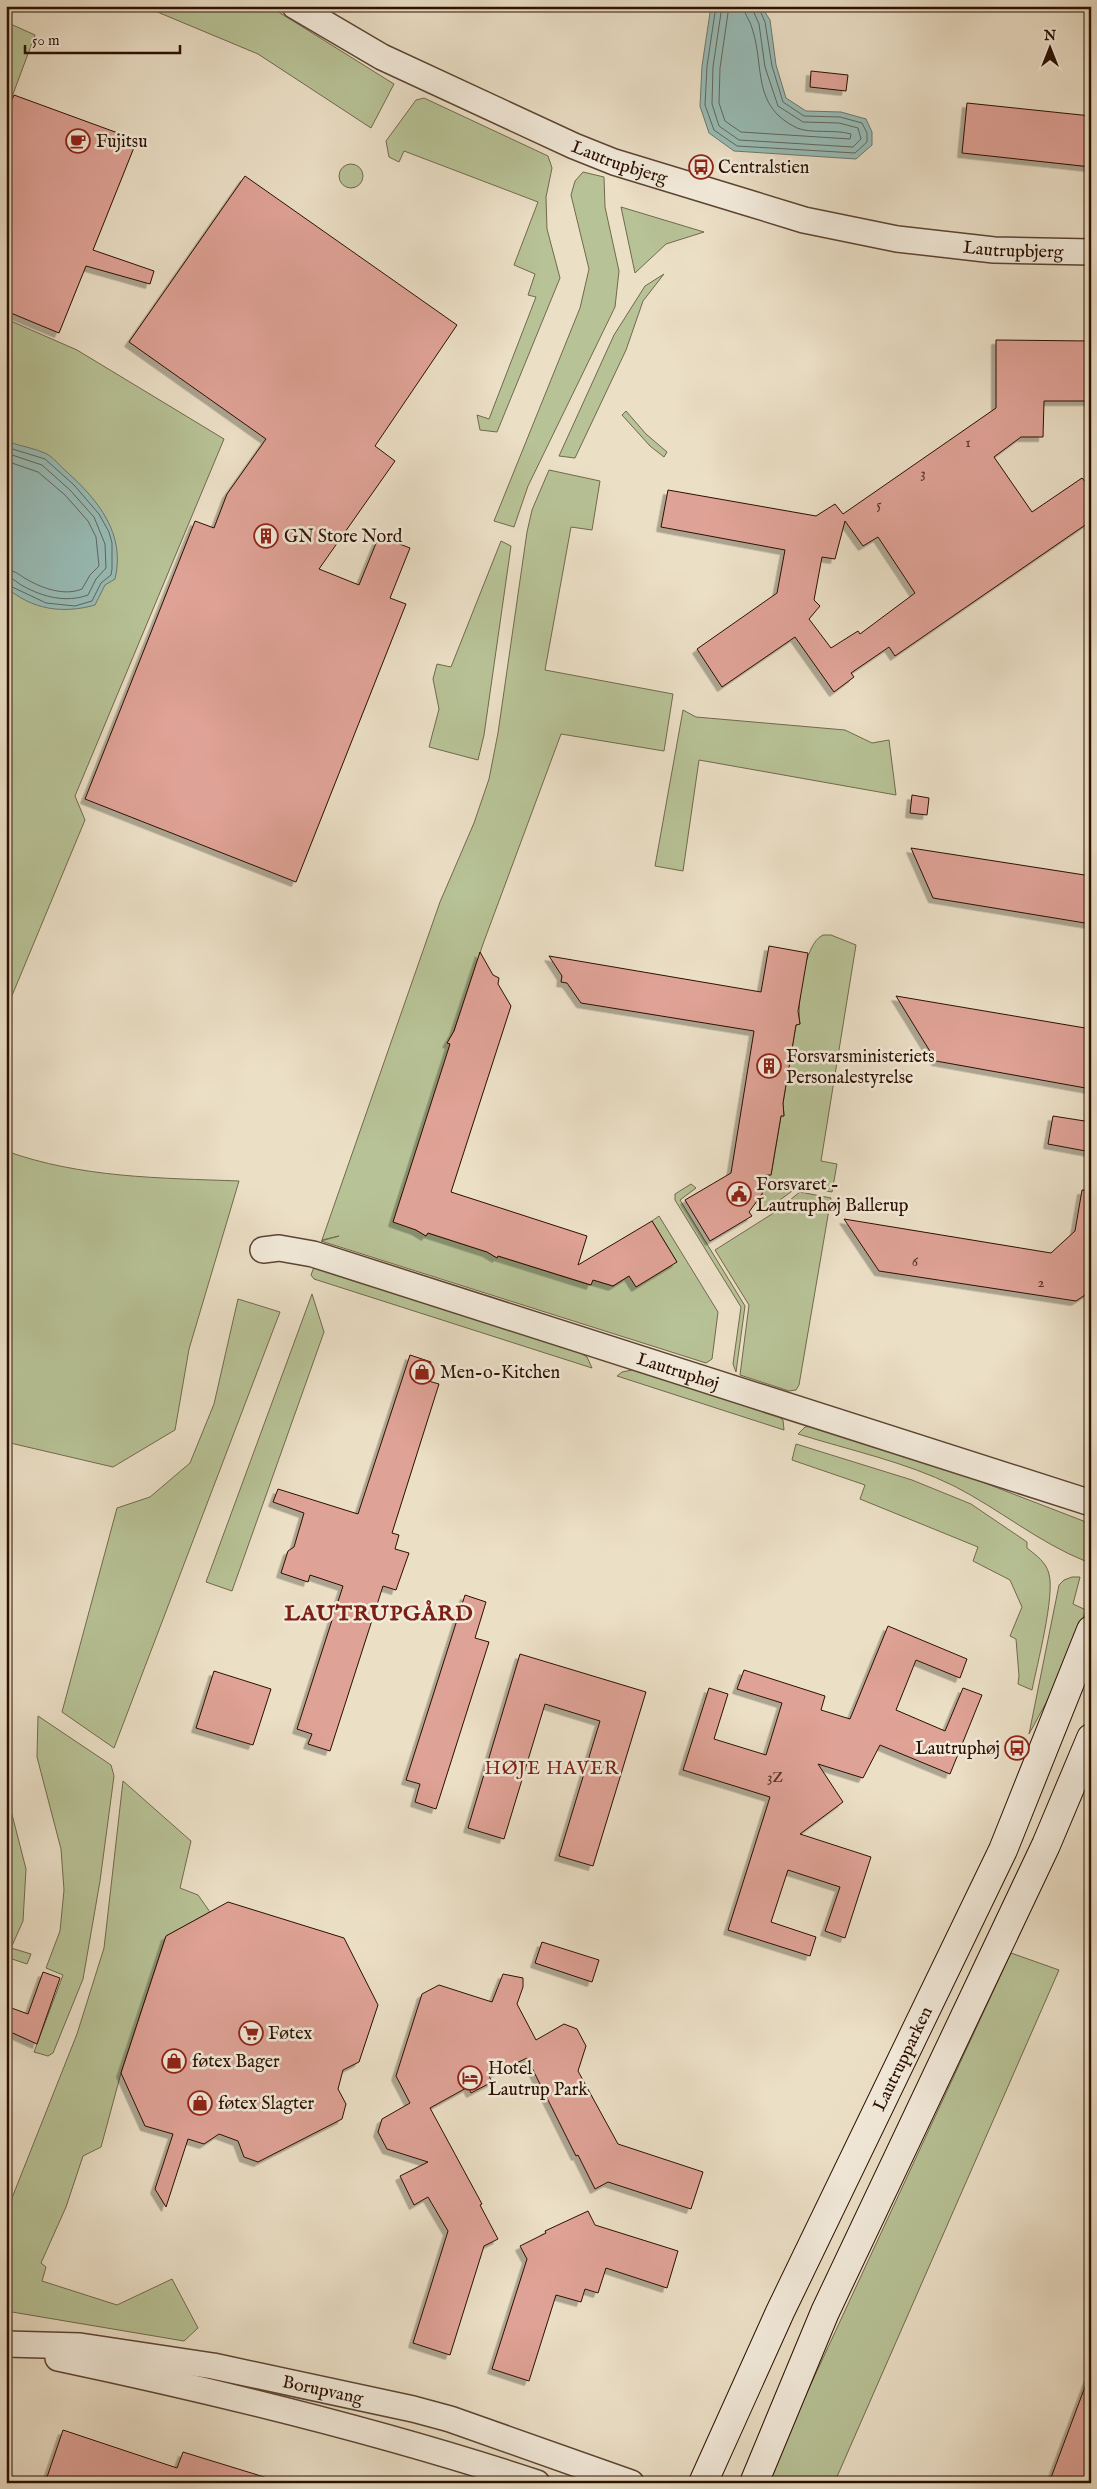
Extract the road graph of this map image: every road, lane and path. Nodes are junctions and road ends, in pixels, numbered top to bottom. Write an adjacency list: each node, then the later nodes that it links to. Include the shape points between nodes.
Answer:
1 (295, 6): 2 (street, Lautrupbjerg, via 382,57 614,162 804,220 898,238 994,250)
2 (1091, 252)
3 (263, 1250): 4 (street, Lautruphøj, via 279,1248 313,1254)
4 (1091, 1503)
5 (1091, 1630): 10 (street, Lautrupparken, via 1003,1850 780,2312)
6 (1091, 1738): 11 (street, Lautrupparken, via 1046,1846 825,2312)
7 (6, 2345): 8 (street, Borupvang, via 211,2391 436,2450); 9 (street, Borupvang, via 80,2346 204,2364 404,2407 450,2419)
8 (537, 2483)
9 (631, 2483)
10 (703, 2483)
11 (754, 2483)

